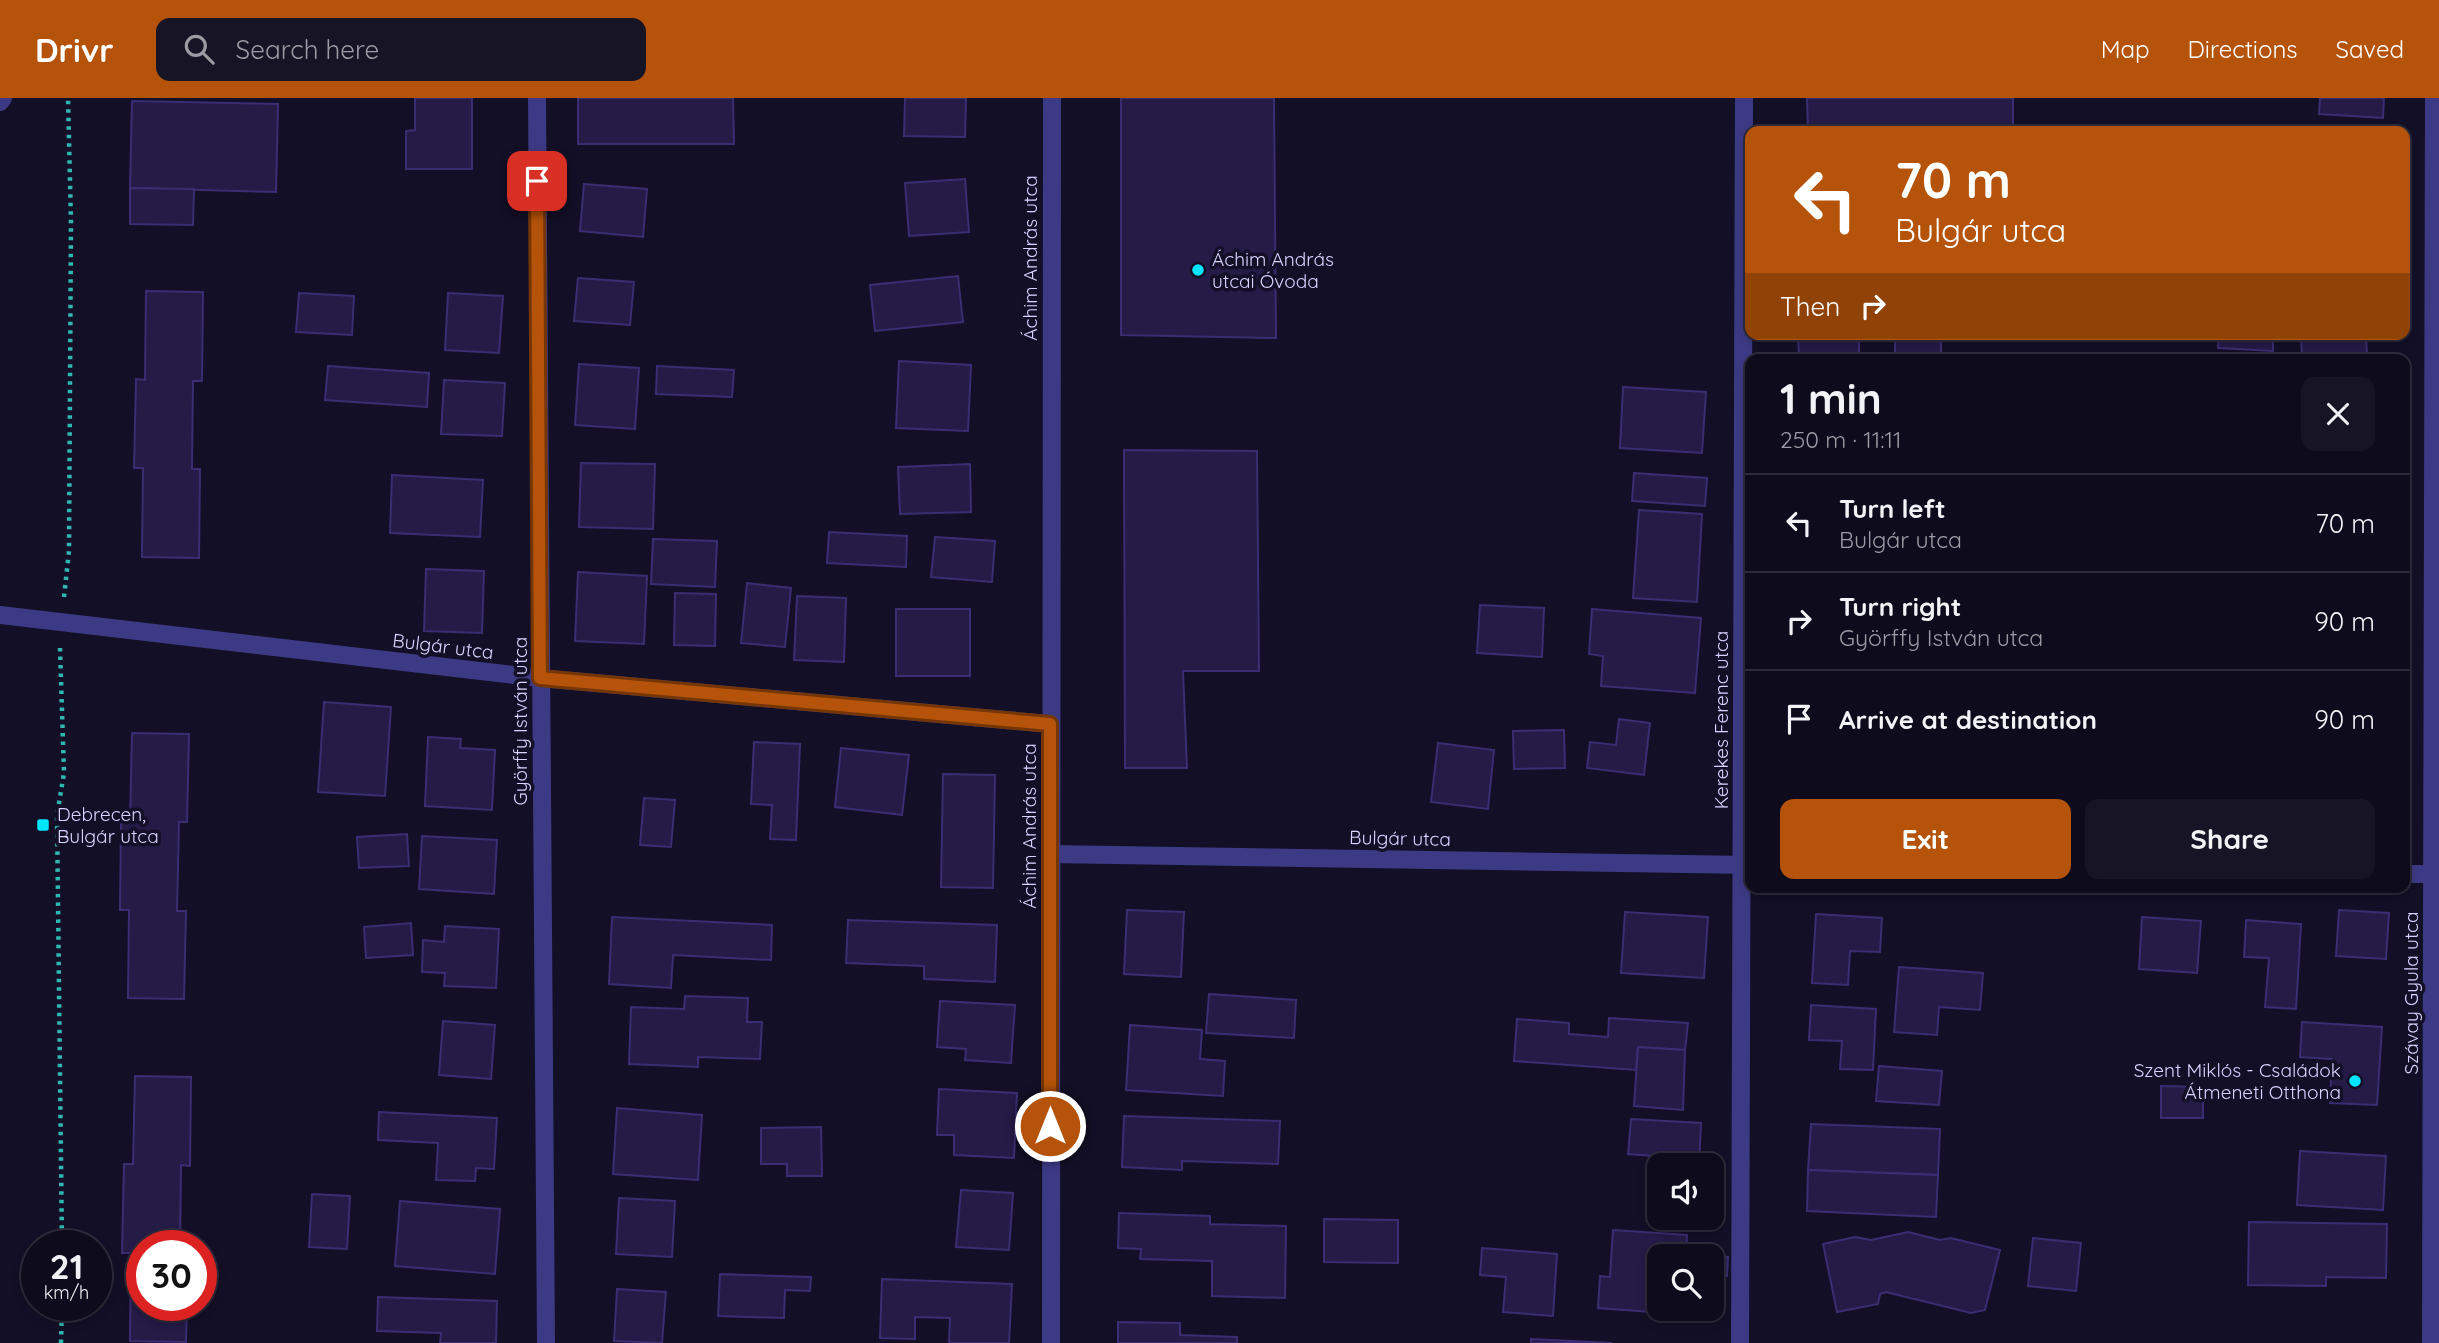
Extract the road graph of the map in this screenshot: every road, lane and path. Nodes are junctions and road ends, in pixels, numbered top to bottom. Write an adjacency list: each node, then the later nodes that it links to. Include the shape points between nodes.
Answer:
1 (68, 98): 8 (path, via 69,538)
2 (537, 98): 9 (street, Györffy István utca)
3 (1052, 98): 10 (street, Áchim András utca)
4 (1744, 98): 6 (street, Kerekes Ferenc utca)
5 (2434, 98): 14 (street, Szávay Gyula utca)
6 (1745, 482)
7 (0, 615): 8 (street, Bulgár utca)
8 (62, 622): 9 (street, Bulgár utca); 16 (path, via 64,773 57,815)
9 (540, 678): 10 (street, Bulgár utca); 19 (street, Györffy István utca)
10 (1050, 724): 11 (street, Áchim András utca)
11 (1050, 854): 12 (street, Bulgár utca); 20 (street, Áchim András utca)
12 (1745, 865)
13 (2410, 874): 14 (street)
14 (2436, 874): 22 (street, Szávay Gyula utca)
15 (1746, 893): 21 (street, Kerekes Ferenc utca)
16 (62, 1230)
17 (61, 1321): 18 (path)
18 (61, 1343)
19 (546, 1343)
20 (1051, 1343)
21 (1741, 1343)
22 (2431, 1343)

